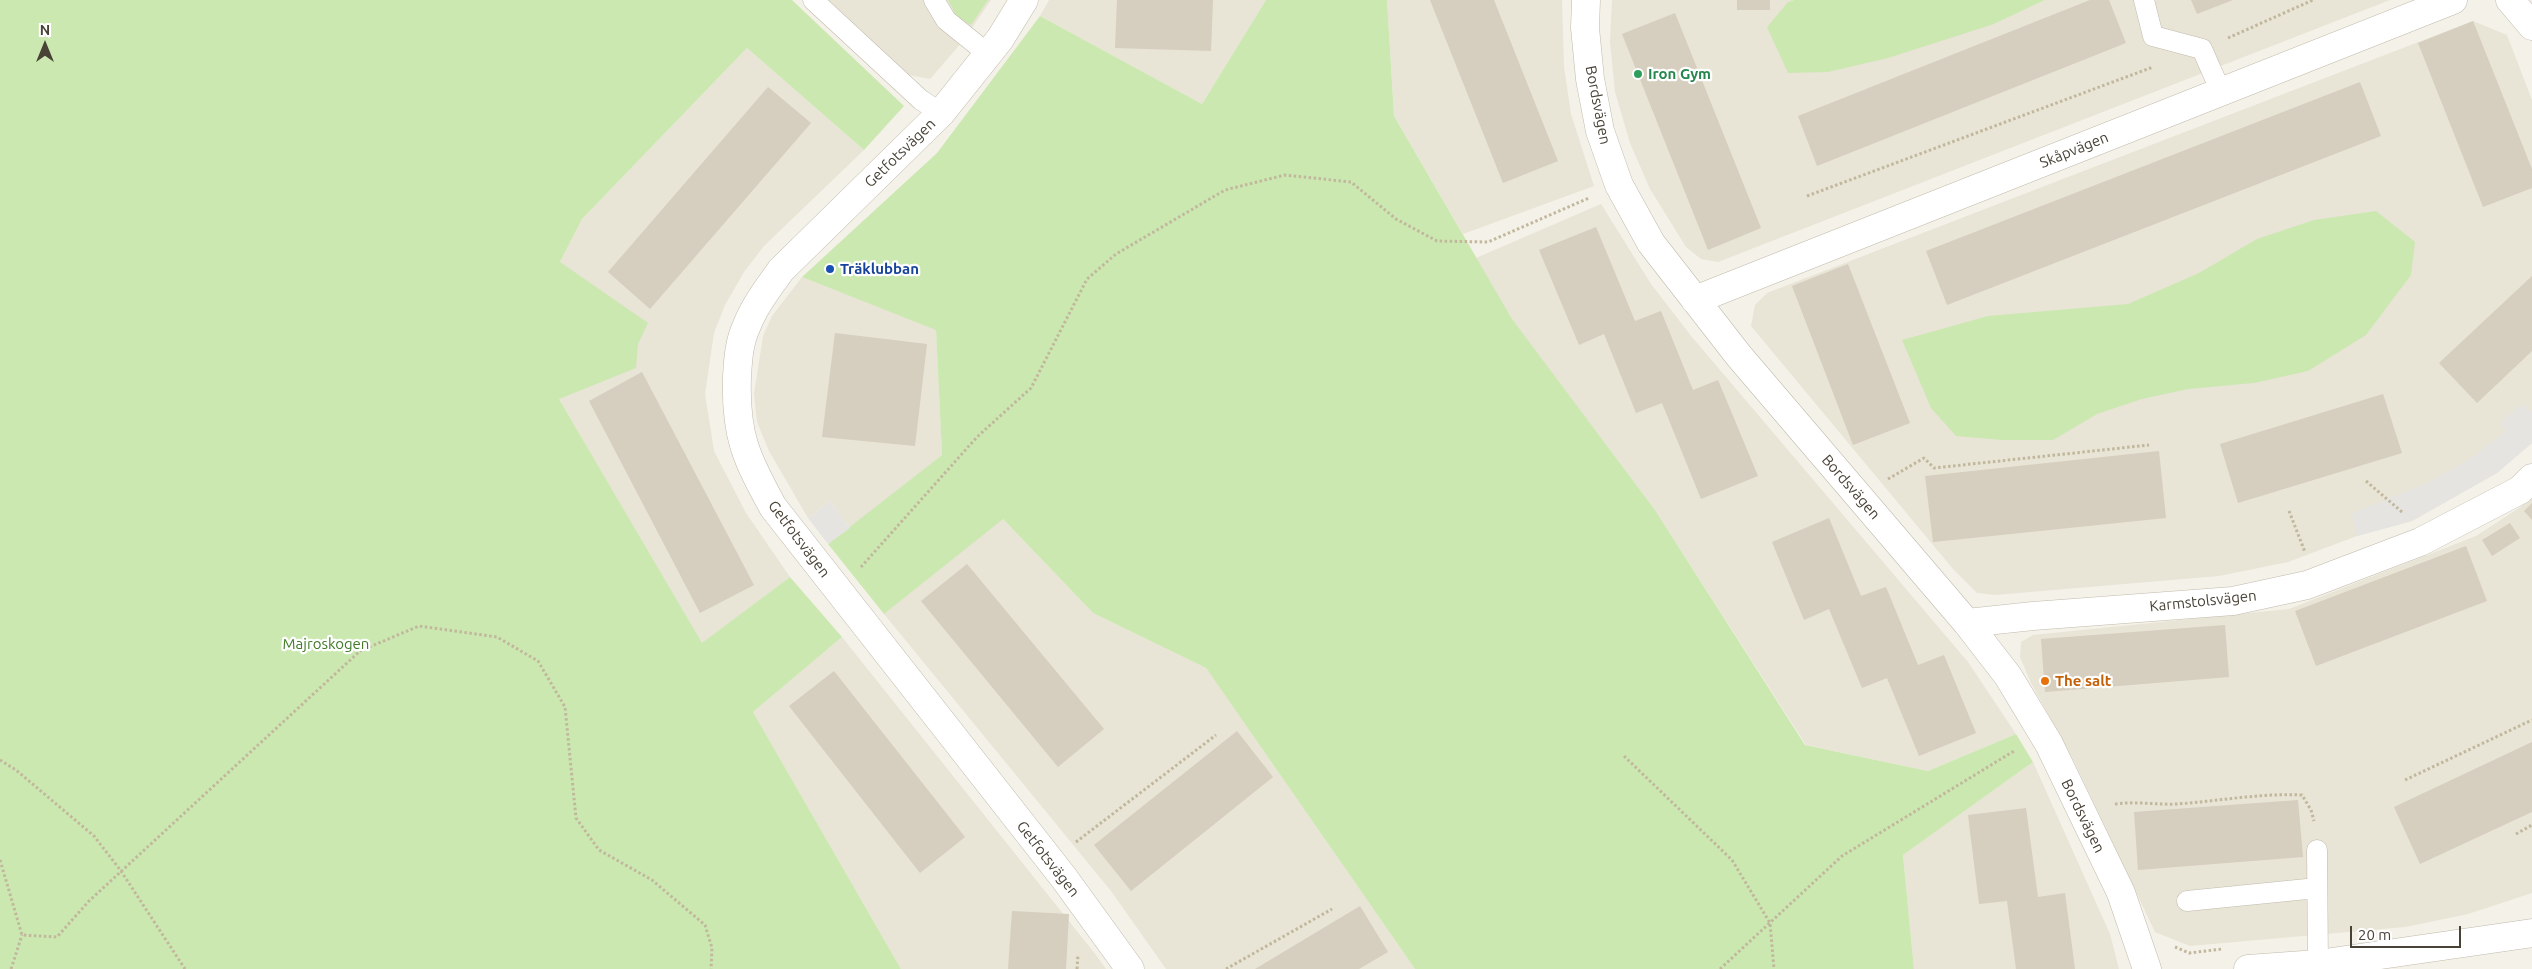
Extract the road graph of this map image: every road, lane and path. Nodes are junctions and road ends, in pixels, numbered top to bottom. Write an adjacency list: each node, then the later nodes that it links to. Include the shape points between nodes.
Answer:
1 (813, 0): 13 (lane, via 921,100)
2 (934, 0): 11 (lane, via 946,20)
3 (1024, 0): 11 (street, Getfotsvägen)
4 (1586, 0): 14 (street, Bordsvägen, via 1590,78 1600,131)
5 (2144, 0): 10 (lane, via 2153,36)
6 (2313, 0): 10 (path)
7 (2454, 0): 12 (street, Skåpvägen)
8 (2511, 0): 9 (street)
9 (2532, 26)
10 (2202, 49): 12 (lane); 15 (path)
11 (988, 54): 13 (street, Getfotsvägen)
12 (2221, 92): 16 (street, Skåpvägen)
13 (941, 113): 24 (street, Getfotsvägen, via 781,270 759,300 738,355 736,398 739,432 751,467 773,507)
14 (1619, 185): 16 (street, Bordsvägen, via 1651,243); 24 (path, via 1488,242 1437,242 1396,219 1351,182 1285,175 1225,190 1116,254 1087,279 1031,388 977,437)
15 (1806, 196)
16 (1695, 300): 25 (street, Bordsvägen)
17 (2149, 445): 19 (path, via 1934,468 1924,458)
18 (2532, 478): 25 (street, Karmstolsvägen, via 2520,490 2420,542 2307,585 2233,601)
19 (1884, 481)
20 (2366, 481): 22 (path)
21 (2289, 511): 23 (path)
22 (2405, 515)
23 (2308, 559)
24 (839, 592): 51 (street, Getfotsvägen, via 1064,878)
25 (1967, 623): 27 (street, Bordsvägen, via 2008,676)
26 (2532, 720): 31 (path)
27 (2043, 734): 42 (path, via 1842,856); 55 (street, Bordsvägen, via 2121,893)
28 (1216, 735): 35 (path)
29 (1624, 756): 42 (path, via 1732,860)
30 (0, 760): 38 (path, via 94,836)
31 (2405, 780)
32 (2106, 806): 36 (path, via 2132,802 2156,805 2280,794 2302,795 2311,810)
33 (2532, 825): 34 (path)
34 (2516, 834)
35 (1069, 848)
36 (2317, 850): 39 (lane)
37 (0, 860): 44 (path)
38 (121, 871): 44 (path, via 57,936); 48 (path); 49 (path, via 360,651 419,626 497,637 538,662 565,707 576,818 599,850 652,880 705,925 712,948)
39 (2317, 888): 40 (lane); 46 (lane)
40 (2187, 901)
41 (1332, 909): 52 (path)
42 (1770, 923): 53 (path); 54 (path)
43 (2532, 933): 46 (street)
44 (22, 935): 47 (path)
45 (1077, 964): 50 (path)
46 (2318, 964): 56 (street)
47 (11, 969)
48 (185, 969)
49 (711, 969)
50 (1076, 969)
51 (1130, 969)
52 (1226, 969)
53 (1720, 969)
54 (1774, 969)
55 (2147, 969)
56 (2254, 969)

